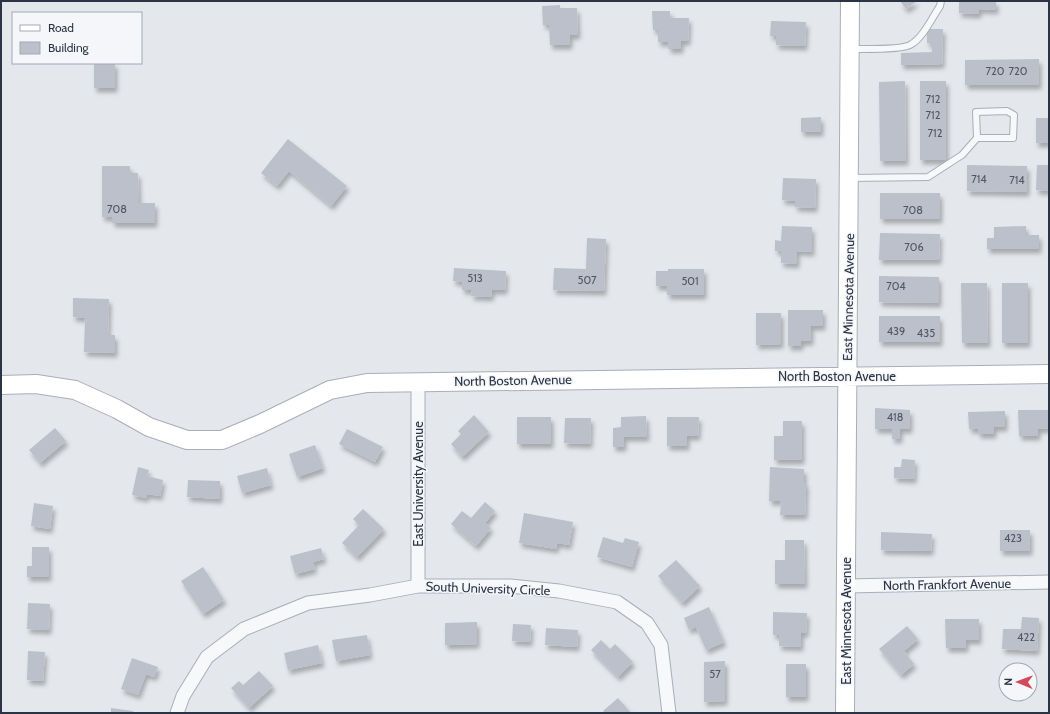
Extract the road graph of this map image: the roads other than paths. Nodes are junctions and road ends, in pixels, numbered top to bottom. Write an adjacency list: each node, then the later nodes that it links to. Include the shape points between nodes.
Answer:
1 (850, 1): 3 (street, East Minnesota Avenue)
2 (941, 1): 3 (lane, via 920,36 909,46)
3 (850, 49): 5 (street, East Minnesota Avenue)
4 (977, 138): 4 (lane, via 1013,138 1014,115 1007,111 976,112); 5 (lane, via 962,155 928,177)
5 (849, 178): 7 (street, East Minnesota Avenue)
6 (1049, 374): 7 (street, North Boston Avenue)
7 (847, 376): 8 (street, North Boston Avenue); 12 (street, East Minnesota Avenue)
8 (418, 381): 9 (street, North Boston Avenue, via 367,382 330,390 222,440 186,440 149,427 75,390 36,384); 11 (street, East University Avenue)
9 (1, 385)
10 (1049, 582): 12 (street, North Frankfort Avenue)
11 (418, 586): 13 (street, South University Circle, via 308,603 244,629 207,657 183,696); 14 (street, South University Circle, via 510,586 559,591 617,602 648,623 661,645)
12 (846, 586): 15 (street, East Minnesota Avenue)
13 (177, 713)
14 (669, 713)
15 (845, 713)

